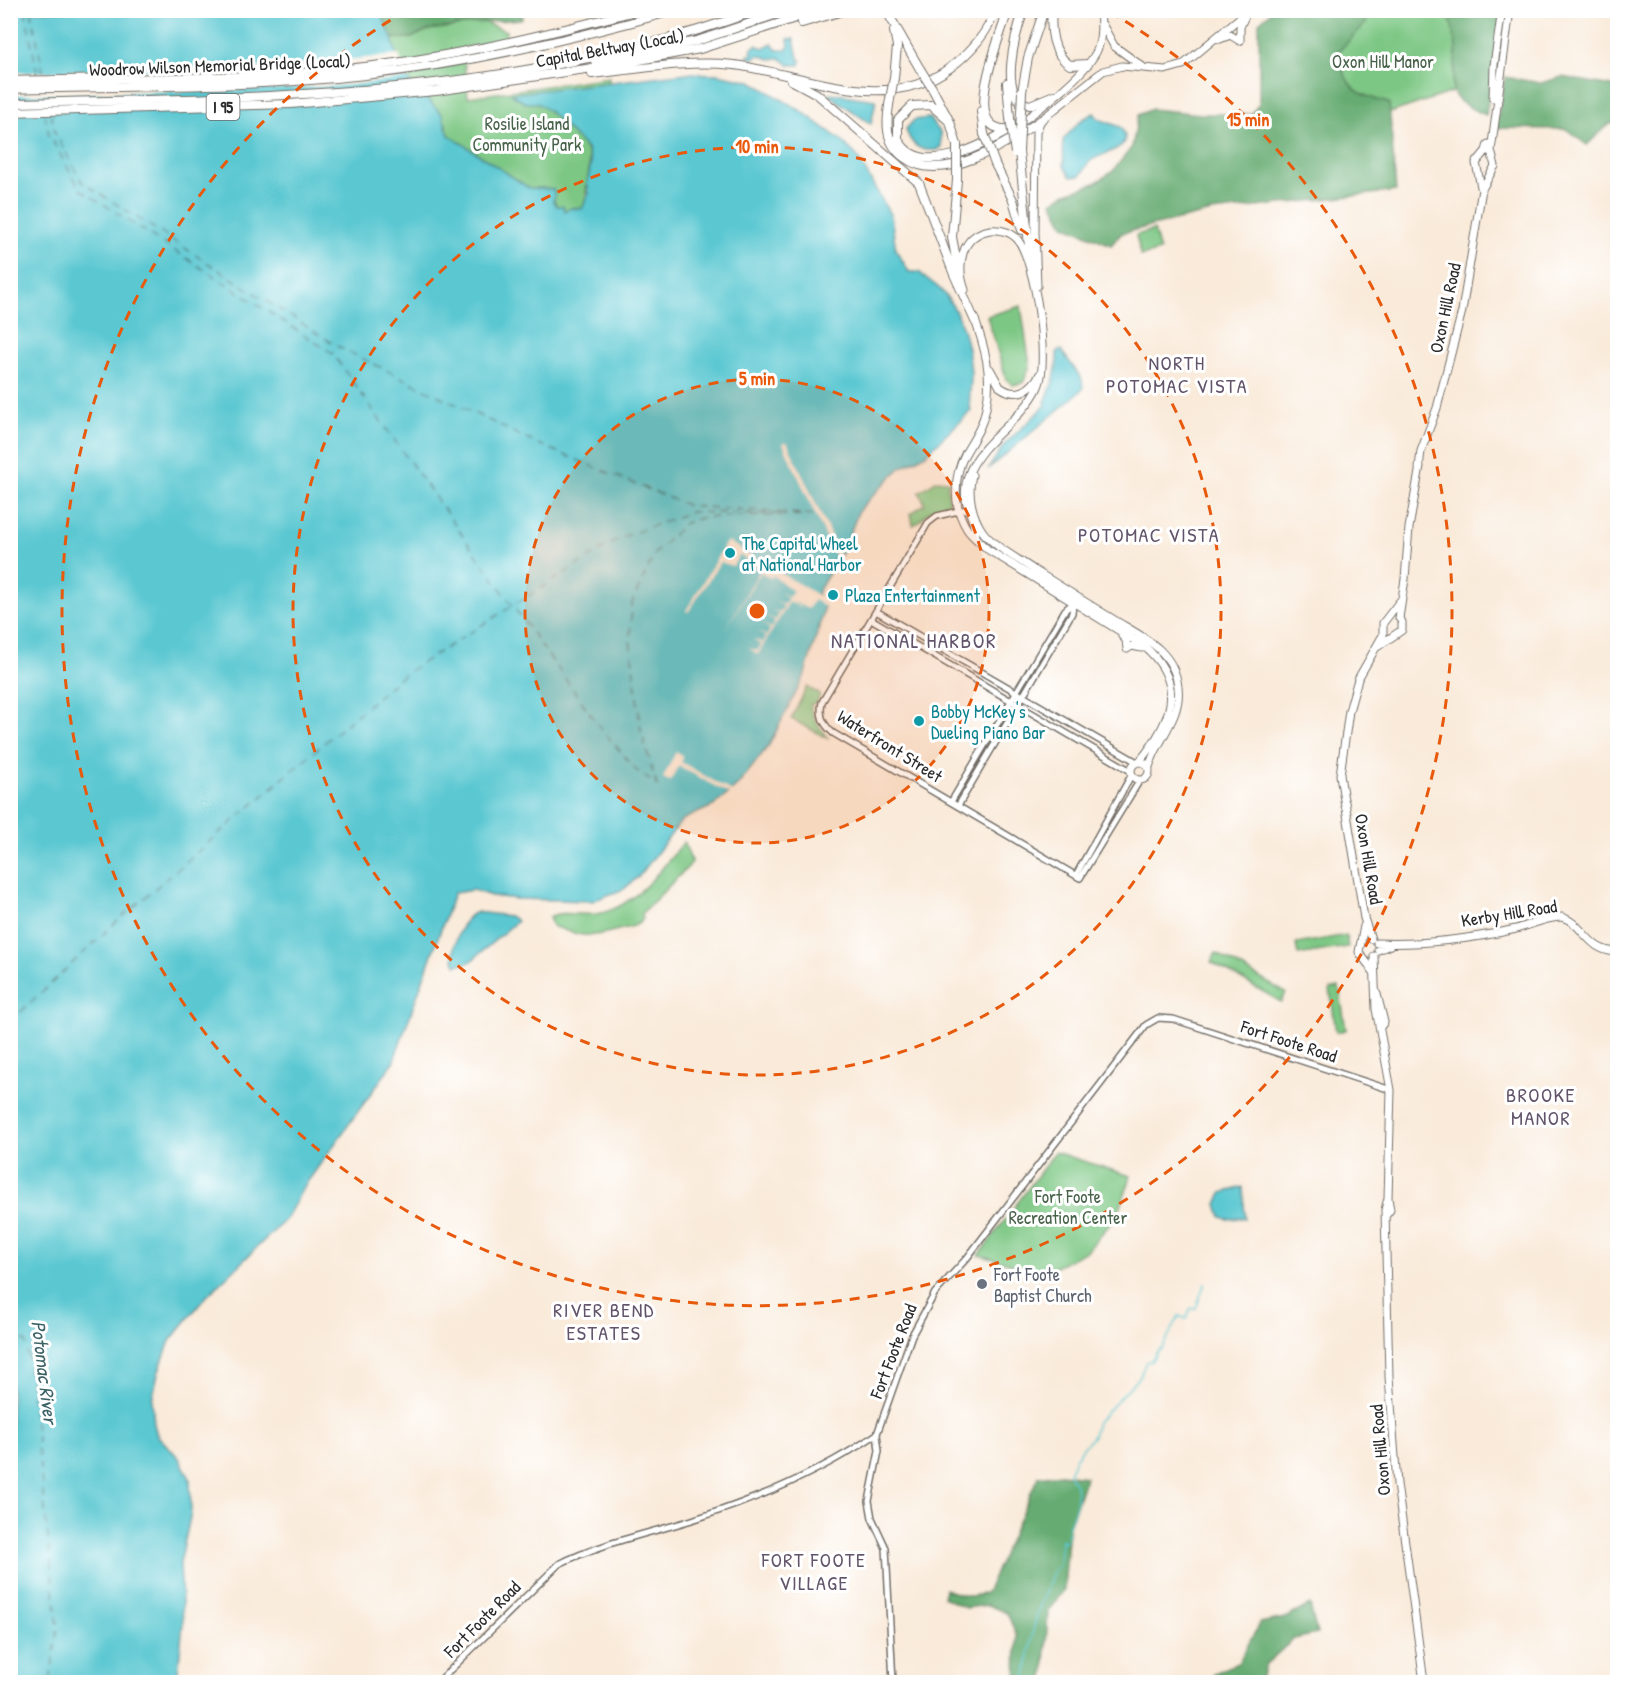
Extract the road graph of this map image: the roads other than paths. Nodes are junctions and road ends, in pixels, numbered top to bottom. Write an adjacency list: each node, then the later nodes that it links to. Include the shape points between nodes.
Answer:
1 (633, 10): 18 (highway)
2 (639, 10): 18 (highway, Capital Beltway (Local) / I 95)
3 (676, 10): 22 (highway, I 95, via 570,39)
4 (758, 10): 24 (highway, I 95, via 647,44)
5 (789, 10): 24 (highway, via 641,54)
6 (820, 10): 21 (highway, Capital Beltway (Local) / I 95)
7 (846, 10): 21 (highway)
8 (996, 10): 26 (highway, via 985,33 961,60 918,84 888,91 861,91)
9 (1007, 10): 36 (highway, via 984,102 991,123 1000,129); 43 (highway, bridge, via 983,79 984,134 1017,210)
10 (1022, 10): 31 (highway, via 1013,51 1013,92 1018,100 1030,105); 39 (highway, bridge, via 1008,65 1010,118)
11 (1044, 10): 39 (highway, bridge, via 1028,58)
12 (1052, 10): 23 (highway, via 1052,35 1061,59 1070,65)
13 (1502, 10): 40 (main road, via 1487,147)
14 (1510, 10): 41 (main road)
15 (886, 11): 19 (highway)
16 (1247, 12): 20 (main road); 20 (main road, via 1240,27 1240,41 1229,35)
17 (1100, 15): 23 (main road, via 1100,38); 25 (main road, via 1114,46)
18 (619, 16): 22 (highway, Capital Beltway (Local) / I 95)
19 (892, 22): 35 (highway, bridge); 37 (highway, bridge, via 897,46 886,124 890,141 908,160 924,166 964,162)
20 (1210, 45): 25 (main road, via 1183,65)
21 (700, 49): 28 (highway, Capital Beltway (Local) / I 95)
22 (430, 62): 27 (highway, Woodrow Wilson Memorial Bridge (Local) / I 95, via 267,75); 30 (highway, Woodrow Wilson Memorial Bridge (Local) / I 95, via 362,76 277,82)
23 (1088, 64): 31 (main road)
24 (529, 69): 29 (highway, I 95)
25 (1149, 70): 34 (main road, via 1122,66 1103,71)
26 (765, 71): 28 (highway, via 734,65 686,64); 38 (highway, via 818,94)
27 (10, 81)
28 (488, 84): 29 (highway, Capital Beltway (Local) / I 95)
29 (435, 87): 32 (highway, Woodrow Wilson Memorial Bridge (Local) / I 95, via 242,98); 33 (highway, I 95, via 270,105)
30 (10, 89)
31 (1054, 95): 36 (main road)
32 (10, 103)
33 (10, 112)
34 (1041, 120): 37 (highway); 45 (main road, via 1036,132)
35 (950, 122): 36 (highway, via 931,105 912,106 898,120 898,139 912,154 938,158 972,149); 44 (highway, bridge, via 957,145 952,237)
36 (1013, 128)
37 (1028, 129): 38 (highway, via 974,163 944,171 913,168)
38 (882, 149): 46 (highway, via 923,189)
39 (1017, 152): 43 (highway)
40 (1482, 157): 41 (main road); 42 (main road, via 1475,167)
41 (1492, 159): 42 (main road, via 1495,166)
42 (1484, 175): 53 (main road, Oxon Hill Road, via 1462,311 1420,451)
43 (1032, 274): 44 (main road, via 1018,240 1008,233 990,230 976,235 966,245 961,264); 45 (main road)
44 (963, 284): 46 (main road)
45 (1039, 318): 48 (main road)
46 (975, 321): 47 (main road)
47 (988, 364): 48 (main road, via 1000,387 1017,393 1033,385); 51 (main road, via 984,416 959,469)
48 (1044, 367): 49 (main road, via 1031,401)
49 (979, 455): 50 (main road, via 966,484); 57 (main road, via 970,498 982,531 1001,548)
50 (966, 509): 51 (street, Waterfront Street); 52 (main road)
51 (958, 511): 52 (main road, via 968,532); 55 (street, Waterfront Street, via 937,516 928,523)
52 (976, 538): 54 (main road, via 1002,560)
53 (1400, 601): 56 (main road, Oxon Hill Road); 58 (main road, Oxon Hill Road)
54 (1073, 603): 57 (main road); 62 (street); 63 (street, via 1072,614); 69 (main road, via 1149,651 1164,668 1172,697 1165,723 1148,753)
55 (876, 611): 59 (street, Waterfront Street); 65 (street)
56 (1389, 616): 58 (main road); 60 (main road, via 1383,623)
57 (1109, 617): 70 (main road, via 1152,641 1176,675 1179,688 1175,714)
58 (1399, 618): 61 (main road, via 1402,630)
59 (872, 619): 67 (street); 73 (street, Waterfront Street, via 822,702 824,723 833,733)
60 (1384, 631): 61 (main road); 64 (main road, Oxon Hill Road)
61 (1392, 636): 64 (main road, Oxon Hill Road)
62 (1045, 644): 63 (street); 65 (street)
63 (1052, 648): 66 (street)
64 (1375, 649): 76 (main road, Oxon Hill Road, via 1358,679 1349,711 1341,782)
65 (1016, 693): 66 (street); 67 (street)
66 (1023, 696): 68 (street); 69 (street)
67 (1012, 700): 68 (street); 73 (street)
68 (1018, 704): 71 (street); 74 (street)
69 (1138, 762): 70 (main road); 71 (main road)
70 (1149, 767): 72 (main road, via 1148,775)
71 (1132, 772): 72 (main road); 75 (street)
72 (1140, 780): 75 (street)
73 (951, 802): 74 (street, Waterfront Street)
74 (958, 806): 75 (street, Waterfront Street)
75 (1078, 877)
76 (1364, 918): 77 (main road, Oxon Hill Road); 78 (main road, Oxon Hill Road)
77 (1360, 942): 78 (main road); 80 (main road, via 1358,948)
78 (1375, 947): 79 (main road, Kerby Hill Road, via 1501,931 1562,917 1595,946); 80 (main road); 81 (main road, Oxon Hill Road)
79 (1617, 952)
80 (1363, 957): 81 (main road, Oxon Hill Road)
81 (1373, 971): 82 (main road, Oxon Hill Road, via 1384,1022 1381,1026)
82 (1391, 1090): 83 (street, Fort Foote Road, via 1173,1019 1158,1018 1149,1023 967,1258 935,1293 912,1335); 86 (main road, Oxon Hill Road, via 1385,1204 1388,1345 1397,1484)
83 (877, 1434): 84 (street, Fort Foote Road, via 810,1472 741,1502 559,1564); 85 (street, via 879,1451 869,1501 886,1548)
84 (438, 1683)
85 (893, 1683)
86 (1424, 1683)

